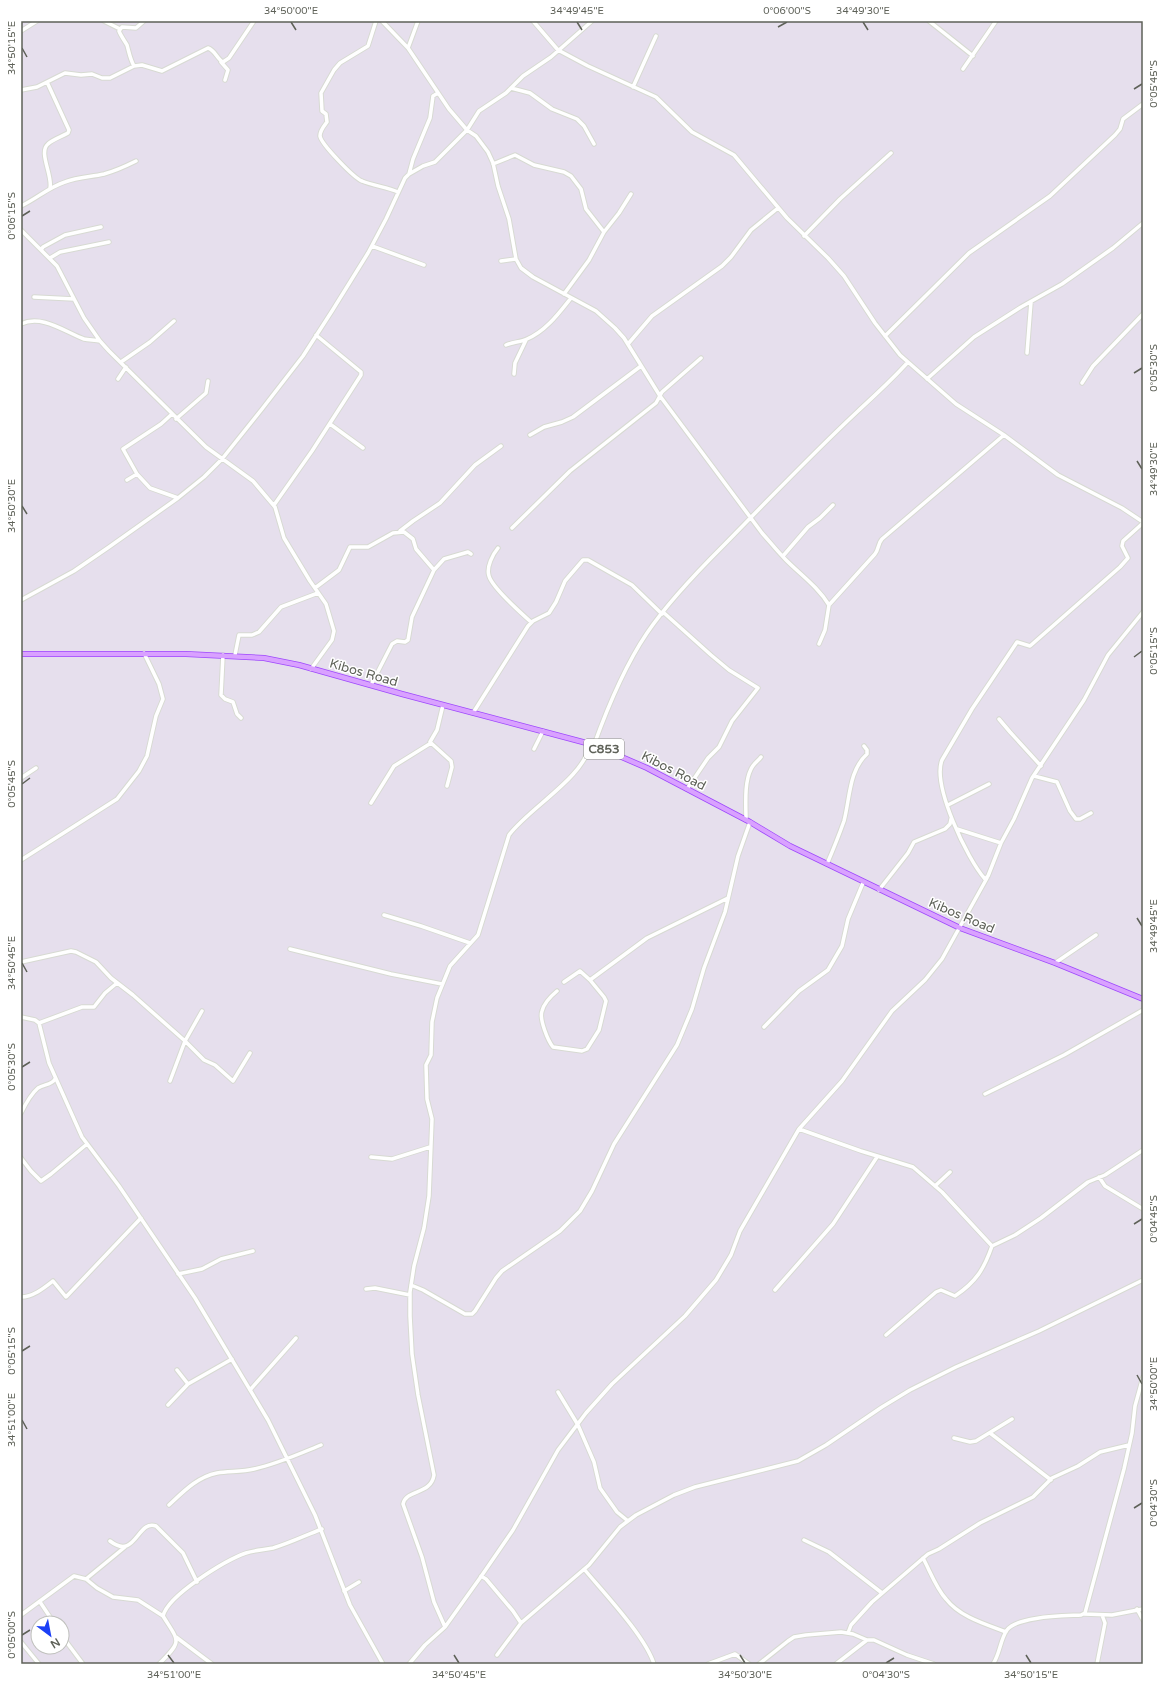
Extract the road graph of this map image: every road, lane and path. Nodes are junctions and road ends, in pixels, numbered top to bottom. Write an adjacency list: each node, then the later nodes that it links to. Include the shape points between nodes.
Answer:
1 (37, 21): 13 (street)
2 (104, 21): 12 (street)
3 (144, 21): 12 (street, via 136,28)
4 (254, 21): 18 (street, via 229,58)
5 (376, 21): 35 (street, via 368,46 340,63 320,96 327,122 320,135 338,160 355,177)
6 (382, 21): 15 (street)
7 (418, 21): 15 (street)
8 (533, 21): 16 (street)
9 (592, 21): 16 (street)
10 (929, 21): 17 (street)
11 (996, 21): 17 (street)
12 (120, 28): 19 (street, via 121,38 127,45)
13 (21, 31)
14 (656, 36): 23 (street)
15 (408, 48): 26 (street)
16 (558, 50): 23 (street); 24 (street)
17 (973, 56): 20 (street)
18 (221, 62): 19 (street, via 208,48 162,72 146,66); 21 (street, via 229,72)
19 (134, 66): 22 (street, via 110,78 65,73)
20 (963, 69)
21 (225, 80)
22 (47, 82): 25 (street); 34 (street, via 69,130 45,147)
23 (633, 87): 38 (street, via 656,97 692,132 734,155)
24 (511, 88): 28 (street, via 479,111); 29 (street, via 530,93 552,109 577,119)
25 (21, 90)
26 (438, 93): 28 (street); 33 (street, via 433,96 430,118)
27 (1143, 104): 60 (street, via 1123,119 1115,135 1050,196 969,253)
28 (467, 130): 32 (street, via 481,144); 33 (street, via 435,162)
29 (594, 144)
30 (891, 154): 43 (street, via 840,199)
31 (136, 161): 34 (street, via 106,174 75,178)
32 (493, 164): 42 (street, via 515,155 544,168 567,173 578,183 586,209); 48 (street, via 512,232)
33 (409, 174): 35 (street)
34 (50, 188): 37 (street)
35 (398, 192): 45 (street)
36 (631, 194): 42 (street)
37 (21, 206)
38 (778, 208): 43 (street); 63 (street, via 751,230 722,266 652,316)
39 (1143, 223): 55 (street, via 1086,269)
40 (101, 227): 46 (street, via 65,235)
41 (21, 230): 46 (street)
42 (604, 232): 51 (street, via 593,254)
43 (804, 236): 60 (street, via 844,276)
44 (109, 242): 47 (street, via 60,252)
45 (372, 246): 50 (street); 59 (street)
46 (41, 250): 47 (street)
47 (50, 258): 54 (street, via 62,274)
48 (516, 259): 49 (street); 51 (street, via 526,272)
49 (502, 261)
50 (424, 265)
51 (564, 294): 53 (street)
52 (34, 296): 54 (street)
53 (571, 298): 61 (street, via 546,326); 63 (street, via 596,311)
54 (74, 299): 62 (street)
55 (1031, 302): 65 (street); 73 (street, via 974,337)
56 (1143, 314): 75 (street, via 1093,366)
57 (174, 321): 67 (street)
58 (21, 324): 62 (street, via 45,322 86,340)
59 (316, 335): 79 (street, via 361,373); 84 (street)
60 (885, 336): 68 (street)
61 (526, 340): 64 (street); 71 (street, via 515,363)
62 (100, 341): 67 (street)
63 (628, 344): 69 (street)
64 (506, 345)
65 (1026, 353)
66 (701, 358): 76 (street)
67 (121, 362): 70 (street)
68 (908, 362): 73 (street); 90 (street)
69 (641, 366): 76 (street); 81 (street, via 573,416)
70 (126, 367): 72 (street); 77 (street)
71 (514, 374)
72 (118, 379)
73 (926, 379): 80 (street, via 967,413)
74 (208, 381): 78 (street, via 206,393)
75 (1082, 383)
76 (660, 396): 90 (street); 92 (street, via 656,403 570,471)
77 (172, 414): 78 (street); 85 (street, via 123,449)
78 (176, 419): 84 (street)
79 (330, 424): 83 (street); 88 (street)
80 (1004, 434): 91 (street, via 1058,475 1122,508); 101 (street, via 882,539 875,554)
81 (530, 435)
82 (501, 446): 93 (street, via 475,465 440,503)
83 (363, 448)
84 (222, 459): 87 (street); 88 (street, via 253,481)
85 (137, 474): 86 (street); 87 (street, via 150,488)
86 (127, 480)
87 (178, 498): 100 (street, via 74,571)
88 (274, 504): 98 (street, via 284,538)
89 (833, 505): 96 (street, via 808,527)
90 (751, 517): 96 (street); 103 (street, via 685,586)
91 (1143, 522): 130 (street, via 1123,541 1122,546 1128,558 1120,566 1030,646 1017,642 972,709 942,760 942,790)
92 (512, 528)
93 (400, 531): 97 (street, via 413,539 416,549); 98 (street, via 368,547 350,547 339,570)
94 (498, 548): 104 (street, via 491,558 489,578)
95 (471, 554): 97 (street, via 468,552 447,558)
96 (783, 556): 101 (street, via 820,592)
97 (434, 570): 111 (street, via 412,617 408,640 392,644)
98 (315, 588): 99 (street)
99 (318, 593): 109 (street, via 281,607 259,632 239,635); 110 (street, via 328,609 334,636)
100 (21, 600)
101 (829, 605): 105 (street, via 825,630)
102 (1143, 612): 122 (street, via 1108,655 1084,700)
103 (663, 613): 104 (street, via 632,585 584,560 566,580 549,613); 118 (street, via 634,655); 128 (street, via 711,656 758,688 732,721 719,747 708,758)
104 (531, 622): 113 (street)
105 (819, 644)
106 (144, 653): 107 (main road, Kibos Road / C853); 108 (main road, Kibos Road / C853); 136 (street, via 159,684 163,699 139,771 117,799)
107 (21, 654)
108 (223, 655): 109 (main road, Kibos Road / C853); 114 (street, via 221,695 233,702 237,714)
109 (235, 655): 110 (main road, Kibos Road / C853, via 272,659)
110 (311, 669): 111 (main road, Kibos Road / C853)
111 (371, 685): 112 (main road, Kibos Road / C853)
112 (443, 705): 113 (main road, Kibos Road / C853); 117 (street)
113 (473, 713): 116 (main road, Kibos Road / C853)
114 (242, 718)
115 (999, 719): 122 (street)
116 (543, 731): 118 (main road, Kibos Road / C853); 120 (street)
117 (431, 743): 127 (street, via 451,761); 129 (street, via 394,766)
118 (592, 744): 128 (main road, Kibos Road / C853); 145 (street, via 587,755 558,790 536,807 509,835 482,924)
119 (864, 746): 137 (street, via 867,754 862,758 854,776 843,822)
120 (534, 749)
121 (761, 757): 133 (street, via 752,767 747,786)
122 (1041, 766): 124 (street)
123 (36, 768): 125 (street)
124 (1034, 776): 131 (street, via 1057,782 1076,819); 135 (street)
125 (21, 778)
126 (989, 784): 130 (street)
127 (447, 786)
128 (687, 789): 133 (main road, Kibos Road / C853)
129 (371, 803)
130 (948, 805): 132 (street)
131 (1091, 812)
132 (951, 819): 134 (street); 140 (street, via 945,829 914,842)
133 (748, 821): 137 (main road, Kibos Road / C853); 141 (street)
134 (956, 829): 135 (street); 138 (street, via 968,854 982,876)
135 (1001, 843): 138 (street)
136 (21, 860)
137 (826, 864): 139 (main road, Kibos Road / C853)
138 (987, 878): 143 (street)
139 (863, 883): 140 (main road, Kibos Road / C853); 159 (street, via 848,918 842,946 828,970 799,991)
140 (879, 890): 143 (main road, Kibos Road / C853)
141 (728, 898): 149 (street, via 647,938); 182 (street, via 692,1009 677,1045 614,1144 580,1212 560,1231 502,1271 472,1314 465,1314)
142 (384, 915): 145 (street)
143 (960, 928): 148 (main road, Kibos Road / C853); 166 (street, via 934,970 892,1011 842,1081)
144 (1096, 935): 148 (street)
145 (470, 943): 152 (street, via 450,966)
146 (290, 949): 152 (street)
147 (21, 962): 151 (street, via 73,951 96,962)
148 (1055, 963): 154 (main road, Kibos Road / C853)
149 (590, 980): 150 (street, via 580,971); 153 (street, via 606,1001 599,1030 587,1049 554,1047 550,1042 541,1012 550,996)
150 (564, 982)
151 (117, 983): 158 (street, via 94,1007 82,1007); 160 (street)
152 (442, 984): 168 (street, via 435,1005 431,1055 426,1068 427,1099 432,1119)
153 (557, 991)
154 (1142, 997)
155 (1143, 1010): 164 (street, via 1064,1056)
156 (202, 1011): 160 (street)
157 (21, 1017): 158 (street)
158 (39, 1023): 162 (street)
159 (764, 1027)
160 (185, 1040): 161 (street, via 204,1060 215,1065 233,1081); 163 (street)
161 (250, 1053)
162 (55, 1079): 165 (street, via 52,1083 37,1089); 167 (street)
163 (170, 1081)
164 (985, 1094)
165 (21, 1113)
166 (799, 1128): 170 (street); 197 (street, via 740,1231 731,1255 716,1280 685,1316 604,1393)
167 (87, 1144): 172 (street, via 41,1181); 177 (street)
168 (430, 1147): 171 (street, via 392,1158); 182 (street, via 429,1196)
169 (1143, 1150): 174 (street)
170 (877, 1156): 175 (street, via 910,1166); 184 (street, via 833,1224)
171 (371, 1157)
172 (21, 1158)
173 (950, 1172): 175 (street)
174 (1099, 1178): 176 (street, via 1105,1186); 178 (street, via 1088,1182 1034,1222)
175 (935, 1186): 178 (street)
176 (1143, 1209)
177 (141, 1218): 180 (street); 186 (street, via 66,1297 53,1281 27,1297)
178 (992, 1246): 187 (street, via 984,1269 970,1284 955,1296 941,1290 936,1292)
179 (253, 1251): 180 (street, via 221,1259 202,1269)
180 (178, 1274): 189 (street)
181 (1143, 1280): 205 (street, via 910,1390 798,1461 695,1487 674,1495)
182 (411, 1285): 185 (street)
183 (366, 1288): 185 (street)
184 (775, 1290)
185 (410, 1295): 228 (street, via 418,1395 434,1475 429,1486 404,1499 403,1507 414,1534 434,1602)
186 (21, 1297)
187 (886, 1335)
188 (296, 1338): 193 (street)
189 (232, 1359): 192 (street); 193 (street)
190 (177, 1370): 192 (street)
191 (1143, 1377): 200 (street)
192 (188, 1384): 195 (street)
193 (250, 1390): 202 (street)
194 (558, 1392): 197 (street)
195 (168, 1405)
196 (1012, 1419): 198 (street)
197 (578, 1425): 205 (street, via 594,1462 600,1488); 212 (street, via 558,1450 513,1530)
198 (990, 1434): 199 (street, via 972,1442); 203 (street)
199 (954, 1438)
200 (1129, 1445): 203 (street, via 1100,1452); 221 (street)
201 (321, 1446): 202 (street)
202 (288, 1459): 204 (street, via 254,1469 208,1476 192,1484); 206 (street)
203 (1051, 1480): 210 (street, via 1033,1497 980,1523)
204 (169, 1505)
205 (628, 1521): 211 (street)
206 (322, 1529): 214 (street, via 281,1546 247,1553 225,1563); 216 (street)
207 (804, 1540): 217 (street, via 829,1552)
208 (110, 1541): 209 (street, via 119,1547)
209 (126, 1547): 213 (street); 214 (street, via 148,1526 156,1526 182,1553)
210 (923, 1558): 217 (street); 230 (street, via 944,1598 952,1606 970,1618)
211 (584, 1569): 227 (street); 242 (street, via 637,1634)
212 (480, 1578): 227 (street, via 481,1576 486,1579); 228 (street)
213 (86, 1579): 218 (street, via 72,1577); 225 (street, via 109,1595 138,1600)
214 (197, 1582): 225 (street, via 186,1588 164,1611)
215 (358, 1582): 216 (street)
216 (344, 1591): 240 (street)
217 (882, 1593): 229 (street)
218 (40, 1602): 222 (street); 223 (street)
219 (1143, 1608): 220 (street)
220 (1137, 1609): 224 (street); 226 (street)
221 (1084, 1614): 224 (street); 230 (street, via 1023,1622 1013,1625)
222 (21, 1615)
223 (49, 1615)
224 (1102, 1615): 249 (street, via 1105,1623)
225 (163, 1616): 231 (street)
226 (1143, 1620)
227 (521, 1623): 235 (street)
228 (445, 1627): 241 (street)
229 (848, 1632): 232 (street); 245 (street, via 794,1637)
230 (1006, 1632): 248 (street)
231 (176, 1636): 238 (street, via 171,1650); 239 (street)
232 (867, 1640): 246 (street); 247 (street, via 874,1640 906,1655)
233 (21, 1642): 236 (street)
234 (70, 1647): 237 (street)
235 (497, 1656)
236 (39, 1664)
237 (83, 1664)
238 (158, 1664)
239 (212, 1664)
240 (383, 1664)
241 (409, 1664)
242 (654, 1664)
243 (708, 1664): 244 (street, via 735,1654)
244 (749, 1664)
245 (760, 1664)
246 (836, 1664)
247 (934, 1664)
248 (993, 1664)
249 (1097, 1664)

